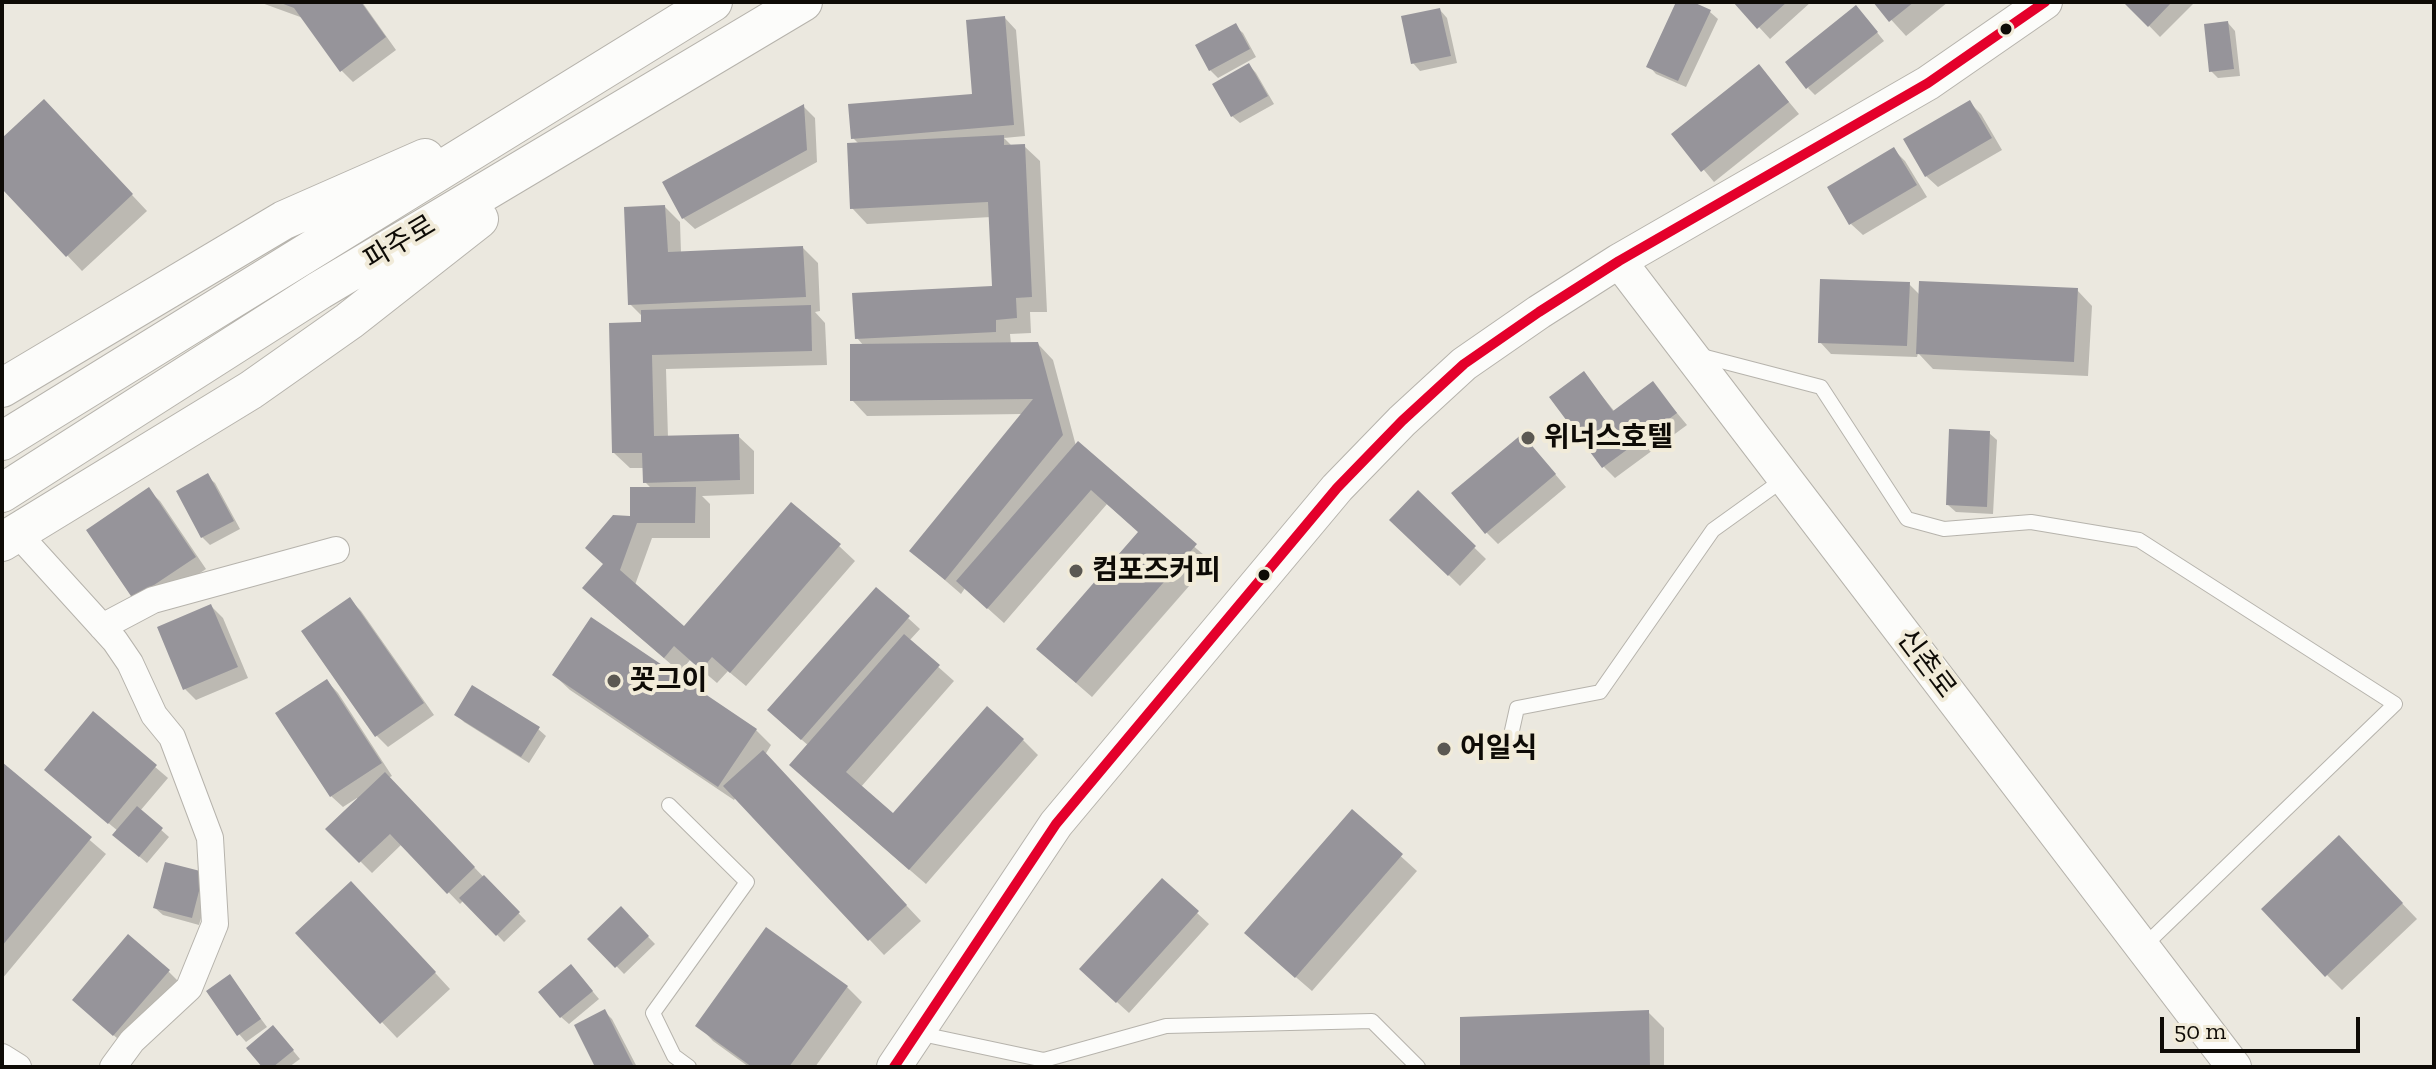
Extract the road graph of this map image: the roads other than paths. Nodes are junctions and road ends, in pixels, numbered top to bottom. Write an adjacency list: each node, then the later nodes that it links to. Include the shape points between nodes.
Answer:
1 (713, 2): 4 (main road, 파주로)
2 (803, 2): 5 (main road, 파주로)
3 (2038, 5): 6 (street, via 1928,83)
4 (549, 103): 8 (main road, via 284,220); 9 (main road, 파주로)
5 (595, 127): 11 (main road, 파주로, via 320,290); 12 (main road, via 337,330 251,390)
6 (1619, 261): 7 (street, 신촌로); 18 (street, via 1464,364 1337,488 1056,824)
7 (1688, 352): 10 (street, 신촌로); 17 (lane, via 1821,387 1907,519 1944,529 2031,522 2139,540 2395,704)
8 (2, 388)
9 (2, 441)
10 (1785, 479): 15 (lane, via 1713,530 1600,692 1517,708); 17 (street, 신촌로)
11 (2, 493)
12 (10, 537): 14 (street)
13 (336, 550): 14 (street, via 153,600)
14 (102, 627): 21 (street, via 130,663 178,751 210,838 215,924 189,988 132,1041)
15 (1509, 744)
16 (669, 805): 22 (lane, via 747,882 653,1013 674,1056)
17 (2142, 947): 25 (street, 신촌로)
18 (916, 1032): 23 (street); 24 (lane, via 1044,1060 1166,1026 1372,1021)
19 (2, 1057): 20 (street)
20 (18, 1067)
21 (113, 1067)
22 (689, 1067)
23 (894, 1067)
24 (1418, 1067)
25 (2234, 1067)

